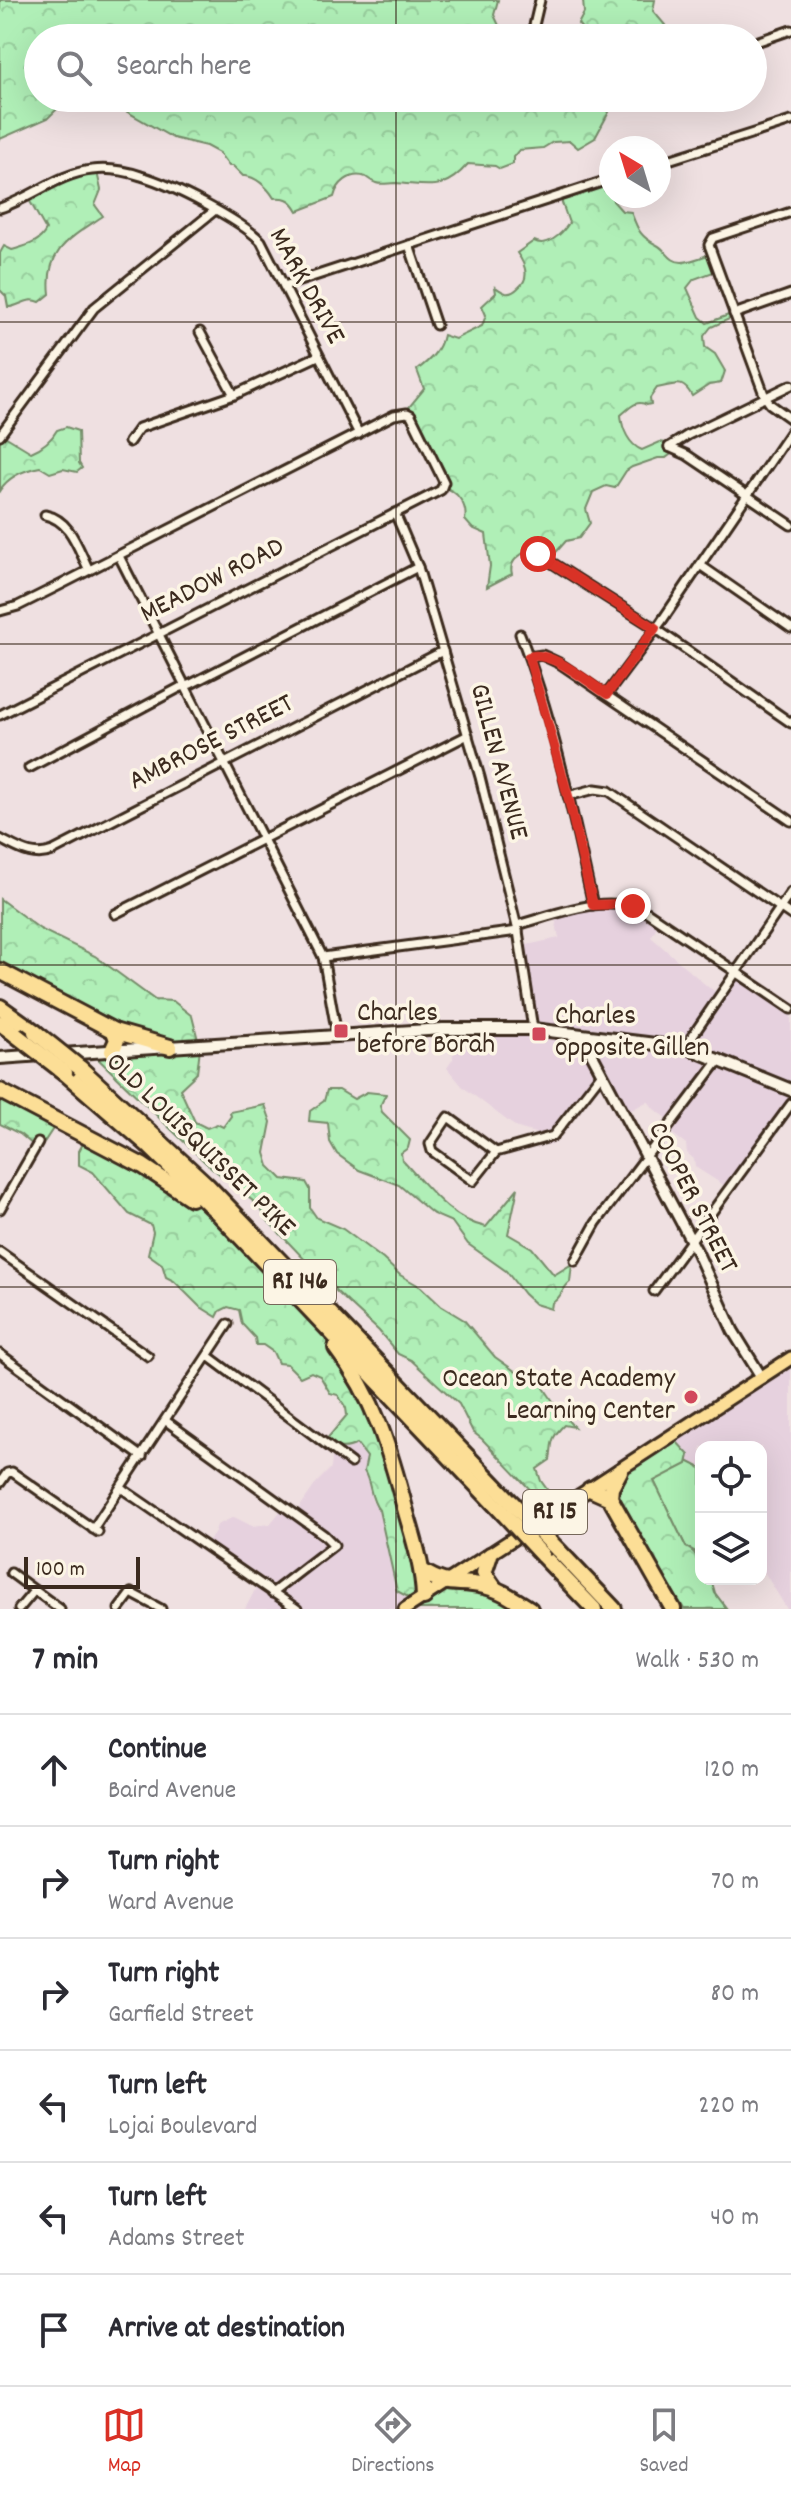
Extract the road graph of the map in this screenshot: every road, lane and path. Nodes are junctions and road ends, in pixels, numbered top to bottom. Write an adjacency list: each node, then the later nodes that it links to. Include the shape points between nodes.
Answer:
1 (540, 0): 2 (street)
2 (534, 24)
3 (791, 30): 4 (street)
4 (767, 38)
5 (791, 121): 6 (street)
6 (671, 159)
7 (599, 183): 11 (street)
8 (0, 208): 9 (street, MARK DRIVE, via 74,174 118,170)
9 (214, 211): 12 (street, MARK DRIVE, via 261,241); 24 (street, via 94,308)
10 (791, 212): 14 (street, via 709,241)
11 (409, 245): 12 (street); 15 (street)
12 (284, 286): 17 (street, MARK DRIVE)
13 (791, 294): 14 (street)
14 (734, 314): 20 (street)
15 (436, 325)
16 (200, 332): 19 (street)
17 (318, 356): 19 (street); 23 (street, MARK DRIVE)
18 (791, 385): 20 (street)
19 (234, 395): 25 (street, via 139,428)
20 (765, 397): 21 (street); 26 (street, via 669,447)
21 (791, 419)
22 (791, 431): 26 (street)
23 (359, 434): 27 (street, MEADOW ROAD, via 394,415 411,415 444,482 441,490); 31 (street)
24 (0, 435)
25 (129, 442)
26 (748, 496): 29 (street); 32 (street)
27 (395, 513): 33 (street, GILLEN AVENUE); 39 (street, MEADOW ROAD)
28 (45, 515): 34 (street, via 64,524)
29 (791, 525)
30 (538, 554): 36 (street)
31 (119, 556): 34 (street); 39 (street)
32 (700, 565): 36 (street); 37 (street)
33 (418, 567): 40 (street, GILLEN AVENUE); 42 (street)
34 (89, 570): 35 (street)
35 (0, 611)
36 (655, 628): 43 (street); 45 (street)
37 (791, 628)
38 (520, 634): 41 (street)
39 (159, 635): 42 (street); 44 (street, MEADOW ROAD)
40 (443, 651): 46 (street, GILLEN AVENUE); 47 (street, AMBROSE STREET)
41 (529, 657): 43 (street, via 548,657); 49 (street)
42 (185, 686): 47 (street); 48 (street)
43 (607, 694): 50 (street)
44 (0, 715)
45 (791, 723)
46 (468, 735): 51 (street); 58 (street, GILLEN AVENUE)
47 (225, 763): 51 (street); 52 (street, AMBROSE STREET, via 41,855)
48 (29, 768)
49 (568, 796): 54 (street); 55 (street, via 609,791)
50 (791, 821)
51 (263, 838): 56 (street); 59 (street)
52 (0, 839)
53 (791, 892): 55 (street)
54 (593, 905): 58 (street); 61 (street, via 641,909)
55 (780, 908): 57 (street); 61 (street)
56 (115, 914)
57 (791, 915)
58 (518, 928): 59 (street); 65 (street, GILLEN AVENUE)
59 (323, 957): 67 (street)
60 (0, 971): 66 (highway)
61 (737, 973): 63 (street); 70 (street)
62 (0, 1007): 102 (highway, OLD LOUISQUISSET PIKE / RI 146, bridge, via 80,1068 207,1185)
63 (791, 1009)
64 (0, 1023): 85 (highway, OLD LOUISQUISSET PIKE / RI 146, bridge, via 148,1145)
65 (533, 1029): 67 (main road); 68 (main road)
66 (114, 1031): 69 (highway); 71 (highway)
67 (337, 1035): 69 (main road)
68 (585, 1036): 70 (main road); 74 (street, COOPER STREET)
69 (170, 1047): 71 (main road)
70 (688, 1048): 73 (main road)
71 (112, 1051): 72 (main road)
72 (0, 1058)
73 (720, 1059): 75 (main road); 80 (street)
74 (602, 1073): 79 (street, via 553,1136); 80 (street, COOPER STREET)
75 (791, 1090)
76 (0, 1091): 85 (highway, via 181,1189)
77 (791, 1104): 82 (street)
78 (38, 1143): 81 (street)
79 (496, 1152): 79 (street, via 448,1117 430,1144 432,1151 473,1181)
80 (646, 1157): 82 (street, COOPER STREET); 84 (street, via 596,1223)
81 (0, 1209)
82 (691, 1240): 86 (street); 93 (street, COOPER STREET, via 733,1331)
83 (0, 1252): 90 (street)
84 (575, 1261)
85 (274, 1273): 87 (highway, OLD LOUISQUISSET PIKE / RI 146)
86 (654, 1291)
87 (294, 1294): 102 (highway, OLD LOUISQUISSET PIKE / RI 146); 104 (highway, via 372,1406 390,1449)
88 (228, 1324): 91 (street)
89 (0, 1354): 95 (street)
90 (148, 1356)
91 (208, 1356): 94 (street); 96 (street)
92 (791, 1358): 93 (main road, RI 15)
93 (762, 1378): 97 (main road, RI 15)
94 (166, 1421): 95 (street); 109 (street, via 334,1545)
95 (142, 1457): 99 (street)
96 (351, 1463)
97 (620, 1471): 100 (main road, RI 15); 101 (highway)
98 (0, 1483): 99 (street, via 9,1472 96,1531)
99 (121, 1488): 109 (street)
100 (590, 1489): 101 (highway); 103 (main road, RI 15)
101 (610, 1498): 120 (highway)
102 (508, 1509): 118 (highway, OLD LOUISQUISSET PIKE / RI 146, bridge, via 542,1555); 119 (highway, OLD LOUISQUISSET PIKE / RI 146, bridge, via 557,1549)
103 (490, 1555): 106 (main road, RI 15); 107 (highway, via 484,1573)
104 (422, 1571): 106 (highway); 110 (highway)
105 (11, 1573): 108 (street)
106 (445, 1583): 107 (highway); 110 (main road, RI 15)
107 (495, 1589): 117 (highway)
108 (34, 1591): 111 (street); 112 (street)
109 (272, 1593): 115 (street)
110 (424, 1597): 116 (main road, RI 15)
111 (19, 1609)
112 (60, 1609)
113 (119, 1609): 114 (street, via 131,1593)
114 (161, 1609)
115 (297, 1609)
116 (405, 1609)
117 (530, 1609)
118 (594, 1609)
119 (614, 1609)
120 (673, 1609)

